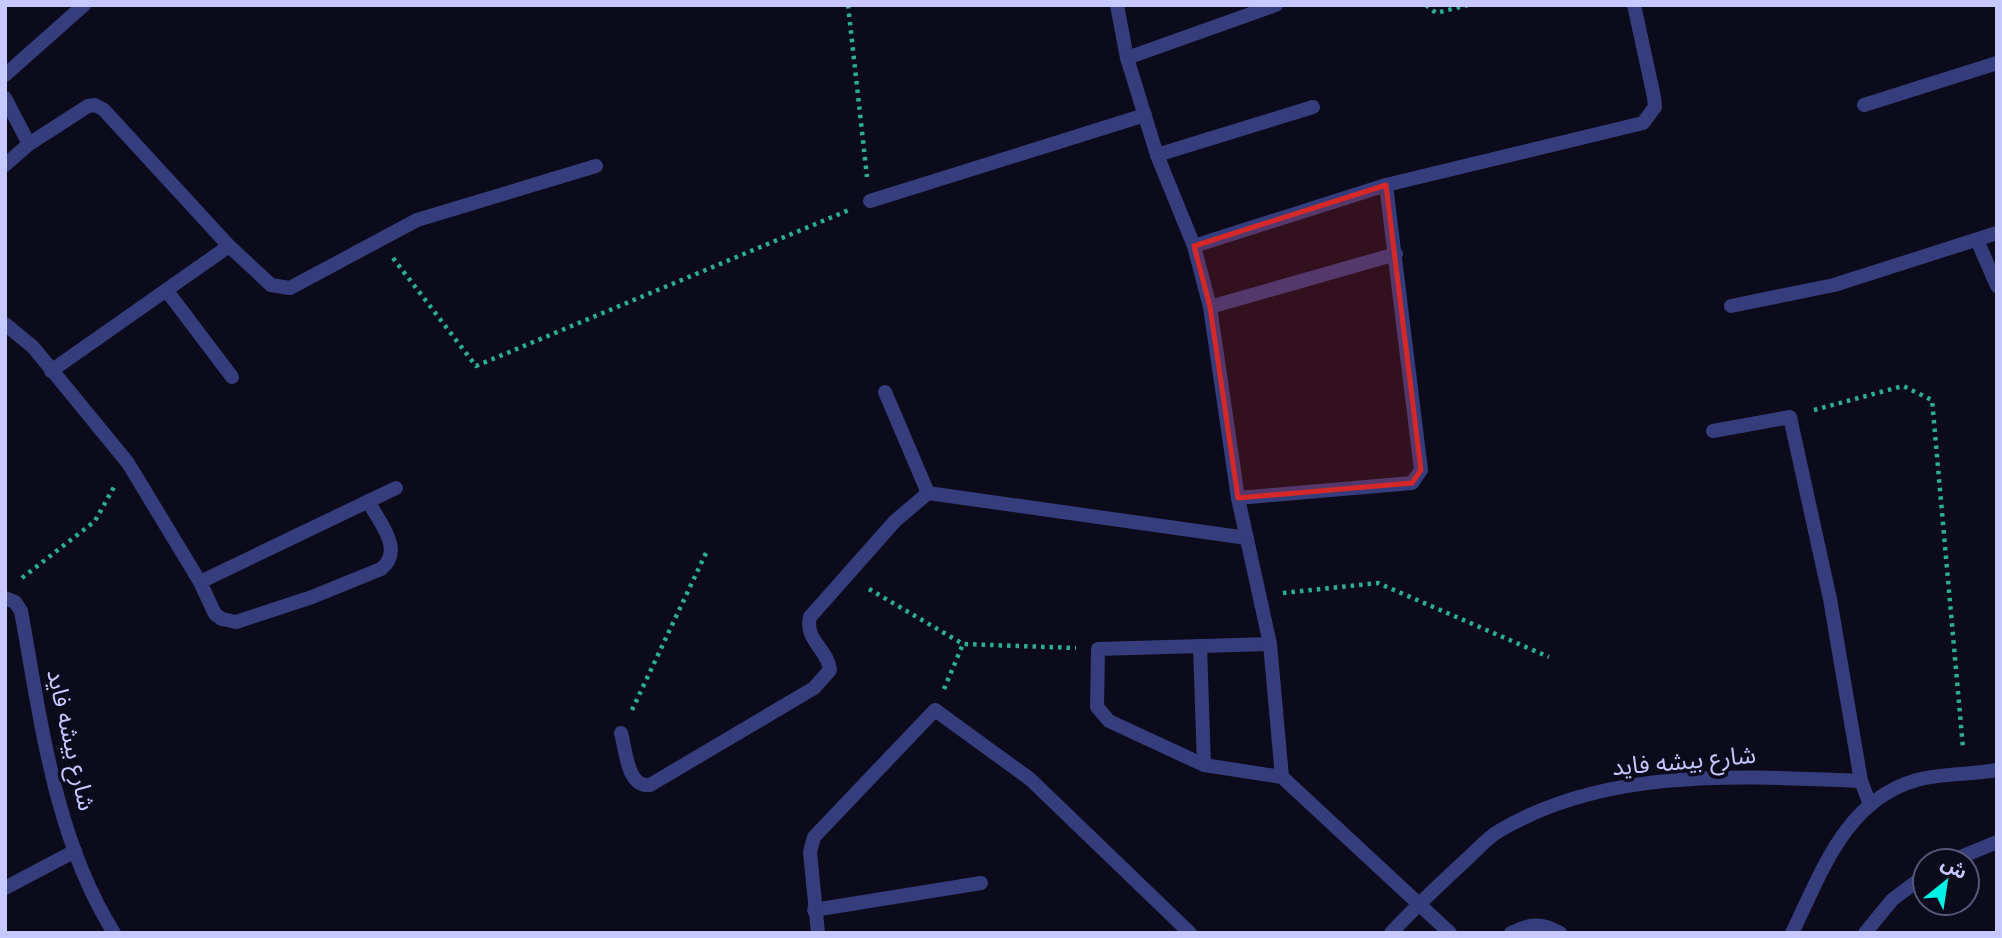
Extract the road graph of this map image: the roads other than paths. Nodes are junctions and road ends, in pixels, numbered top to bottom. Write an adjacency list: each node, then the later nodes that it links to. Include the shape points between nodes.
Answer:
1 (84, 5): 7 (street)
2 (1117, 5): 5 (street)
3 (1276, 5): 5 (street)
4 (1634, 5): 16 (street, via 1655,107 1643,123)
5 (1127, 58): 11 (street)
6 (1997, 63): 9 (street)
7 (5, 75)
8 (5, 98): 12 (street)
9 (1864, 105)
10 (1313, 107): 13 (street)
11 (1145, 115): 13 (street); 17 (street)
12 (29, 145): 14 (street); 20 (street, via 95,105)
13 (1157, 155): 21 (street)
14 (5, 165)
15 (596, 166): 20 (street, via 417,220 289,288 271,285)
16 (1386, 185): 21 (street); 22 (street)
17 (870, 201)
18 (1997, 233): 19 (street)
19 (1978, 240): 23 (street); 25 (street, via 1834,285)
20 (229, 246): 24 (street)
21 (1194, 246): 26 (street)
22 (1396, 254): 26 (street); 34 (street, via 1421,470 1417,477 1412,483)
23 (1997, 286)
24 (167, 291): 28 (street); 29 (street)
25 (1731, 306)
26 (1210, 307): 34 (street)
27 (5, 324): 28 (street, via 21,334)
28 (51, 371): 37 (street, via 128,463)
29 (232, 377)
30 (885, 392): 33 (street)
31 (1713, 431): 45 (street, via 1790,417 1830,599)
32 (396, 488): 35 (street)
33 (928, 493): 36 (street); 41 (street, via 895,521 810,617 809,634 830,670 814,688 650,785 639,784 632,776)
34 (1238, 498): 36 (street)
35 (368, 501): 37 (street); 37 (street, via 392,545 393,554 381,569 236,622 215,614)
36 (1247, 538): 39 (street)
37 (200, 582)
38 (5, 598): 47 (street, شارع بيشه فايد, via 15,601 21,611 50,773)
39 (1270, 644): 40 (street); 44 (street)
40 (1200, 646): 42 (street); 42 (street, via 1098,649 1095,701 1109,721)
41 (621, 733)
42 (1204, 765): 44 (street)
43 (1997, 771): 46 (street, via 1917,780)
44 (1282, 777): 51 (street)
45 (1861, 781): 46 (street); 51 (street, شارع بيشه فايد, via 1710,779 1590,792 1497,832)
46 (1869, 802): 60 (street, via 1846,827)
47 (75, 851): 50 (street); 53 (street, شارع بيشه فايد)
48 (981, 883): 52 (street)
49 (1911, 886): 61 (street, via 1892,900)
50 (5, 888)
51 (1418, 904): 56 (street, شارع بيشه فايد); 57 (street)
52 (814, 911): 54 (street); 55 (street, via 810,852 814,837 935,710 1030,779)
53 (114, 933)
54 (818, 933)
55 (1190, 933)
56 (1391, 933)
57 (1450, 933)
58 (1511, 933): 59 (street, via 1530,925 1544,925)
59 (1560, 933)
60 (1792, 933)
61 (1865, 933)

